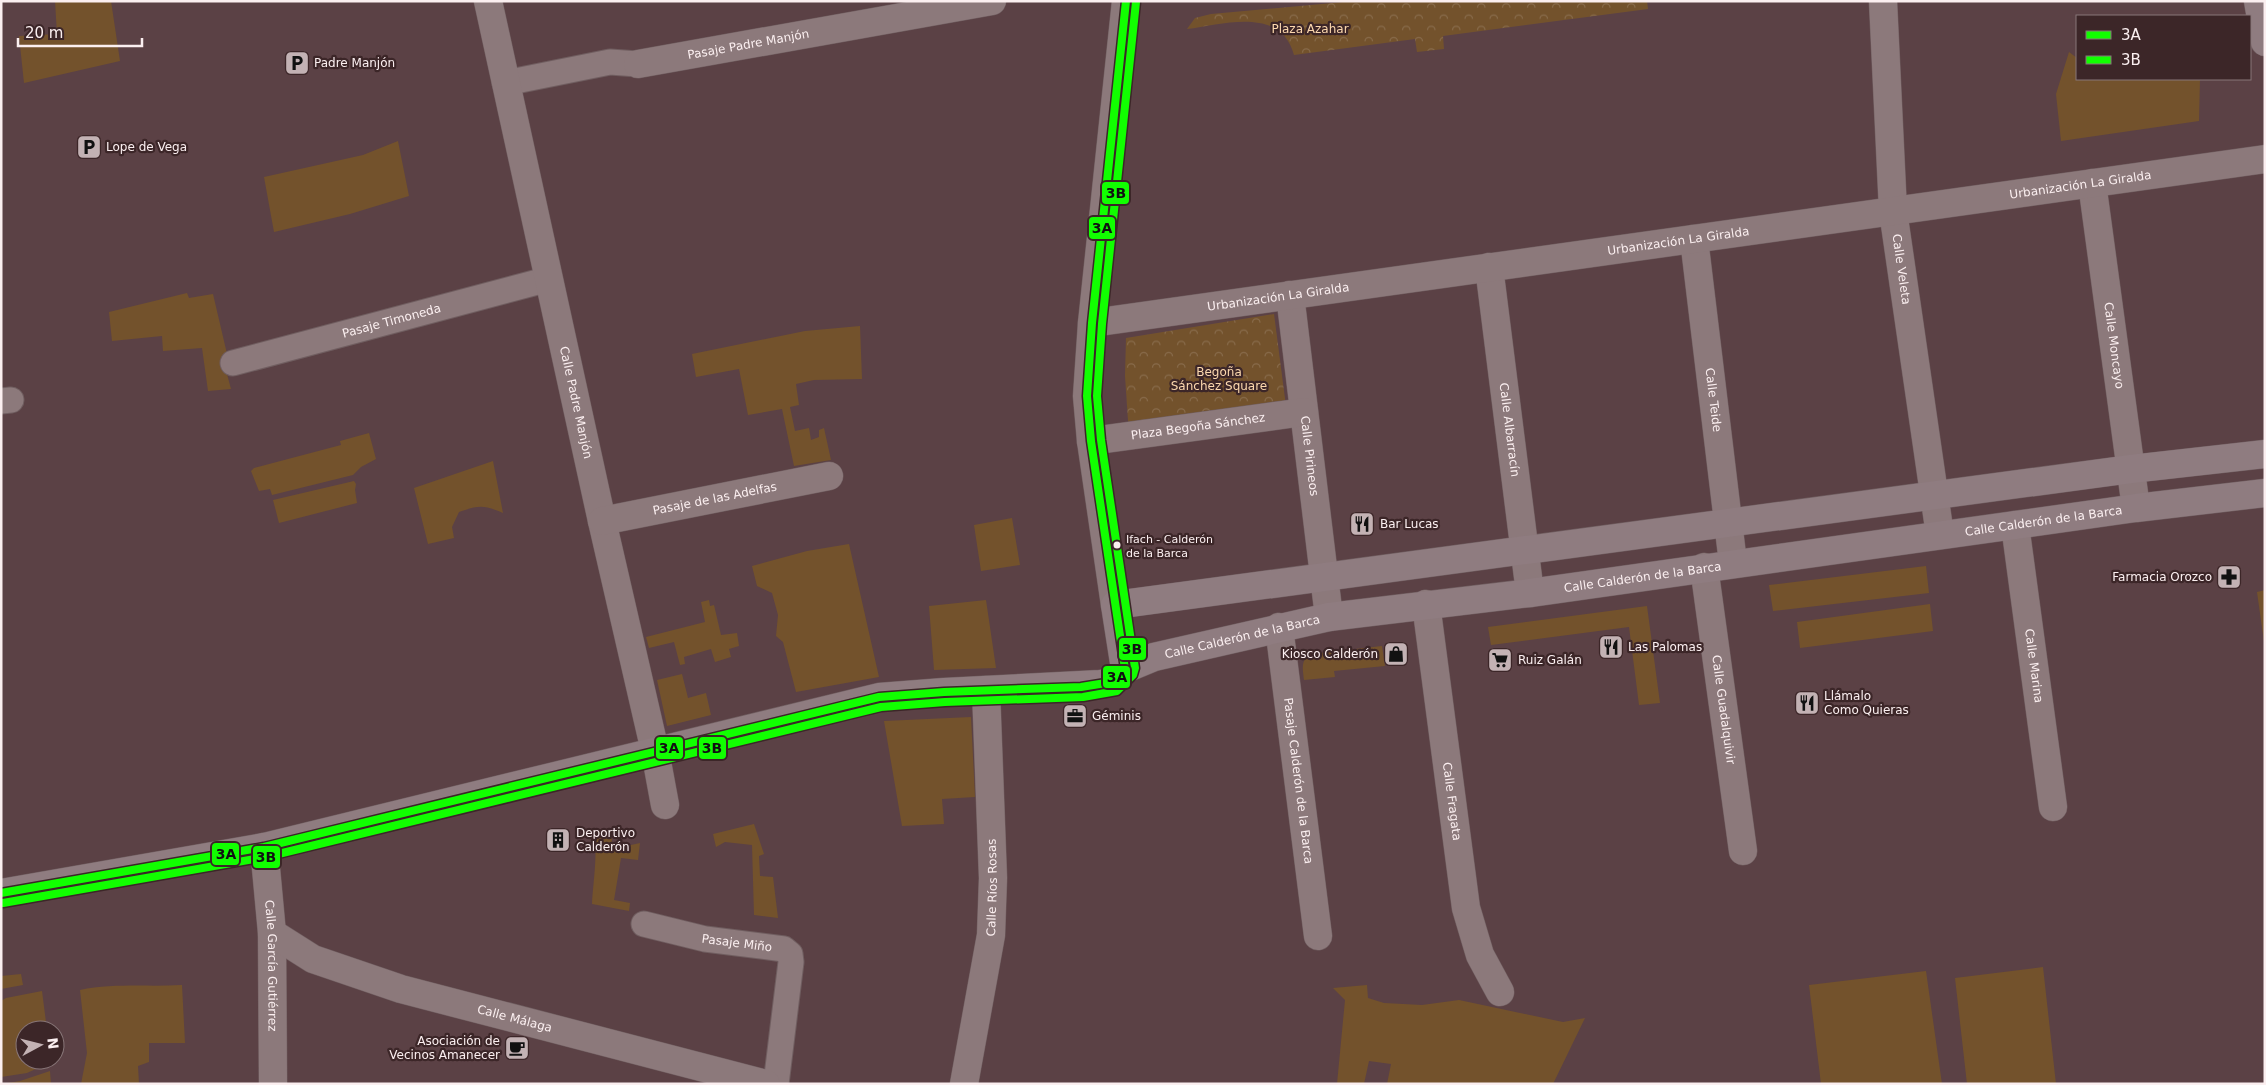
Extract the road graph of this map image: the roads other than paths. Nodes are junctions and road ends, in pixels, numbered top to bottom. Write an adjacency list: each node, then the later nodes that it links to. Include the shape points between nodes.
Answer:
1 (488, 1): 8 (street, Calle Padre Manjón)
2 (992, 1): 7 (street, Pasaje Padre Manjón)
3 (1126, 1): 16 (street)
4 (1883, 1): 11 (street, Calle Veleta)
5 (2258, 1): 6 (main road)
6 (2265, 42)
7 (638, 64): 8 (street, Pasaje Padre Manjón, via 610,62)
8 (505, 83): 14 (street, Calle Padre Manjón)
9 (2265, 159): 10 (street, Urbanización La Giralda)
10 (2092, 183): 11 (street, Urbanización La Giralda); 21 (street, Calle Moncayo)
11 (1893, 211): 12 (street, Urbanización La Giralda); 24 (street, Calle Veleta)
12 (1694, 239): 13 (street, Urbanización La Giralda); 27 (street, Calle Teide)
13 (1489, 267): 15 (street, Urbanización La Giralda); 30 (street, Calle Albarracín)
14 (549, 279): 17 (street, Pasaje Timoneda); 26 (street, Calle Padre Manjón)
15 (1290, 295): 16 (street, Urbanización La Giralda); 18 (street, Calle Pirineos)
16 (1092, 323): 19 (street, via 1086,396)
17 (232, 363)
18 (1304, 412): 19 (street, Plaza Begoña Sánchez); 33 (street, Calle Pirineos)
19 (1091, 441): 36 (street)
20 (2265, 454): 21 (main road)
21 (2131, 469): 24 (main road); 25 (street, Calle Moncayo)
22 (828, 476): 26 (street, Pasaje de las Adelfas)
23 (2265, 493): 25 (main road, Calle Calderón de la Barca)
24 (1934, 495): 27 (main road); 29 (street, Calle Veleta)
25 (2136, 508): 28 (main road, Calle Calderón de la Barca)
26 (602, 521): 41 (street, Calle Padre Manjón)
27 (1728, 523): 30 (main road); 31 (street, Calle Teide)
28 (2015, 525): 29 (main road, Calle Calderón de la Barca); 43 (street, Calle Marina)
29 (1940, 535): 31 (main road, Calle Calderón de la Barca)
30 (1525, 551): 33 (main road); 34 (street, Calle Albarracín)
31 (1733, 563): 32 (main road, Calle Calderón de la Barca)
32 (1704, 567): 34 (main road, Calle Calderón de la Barca); 45 (street, Calle Guadalquivir)
33 (1325, 578): 36 (main road); 37 (street, Calle Pirineos)
34 (1530, 593): 35 (main road, Calle Calderón de la Barca)
35 (1426, 604): 37 (main road, Calle Calderón de la Barca); 50 (street, Calle Fragata, via 1466,908 1480,955)
36 (1115, 606): 39 (main road)
37 (1329, 617): 38 (main road, Calle Calderón de la Barca)
38 (1279, 627): 39 (main road, Calle Calderón de la Barca, via 1154,657); 49 (street, Pasaje Calderón de la Barca)
39 (1125, 669): 40 (main road, Calle Calderón de la Barca, via 1112,682 1100,684)
40 (986, 690): 41 (main road, Calle Calderón de la Barca, via 878,697); 54 (street, Calle Ríos Rosas, via 994,878 992,935)
41 (655, 751): 42 (street, Calle Padre Manjón); 44 (main road, Calle Calderón de la Barca)
42 (665, 805)
43 (2053, 807)
44 (264, 847): 46 (main road, Calle Calderón de la Barca); 48 (street, Calle García Gutiérrez)
45 (1742, 851)
46 (1, 893)
47 (644, 924): 53 (street, Pasaje Miño, via 705,939 784,949 790,954)
48 (272, 933): 51 (street, Calle García Gutiérrez); 52 (street, Calle Málaga, via 313,959 401,989)
49 (1318, 936)
50 (1500, 992)
51 (273, 1084)
52 (766, 1084)
53 (776, 1084)
54 (964, 1084)

